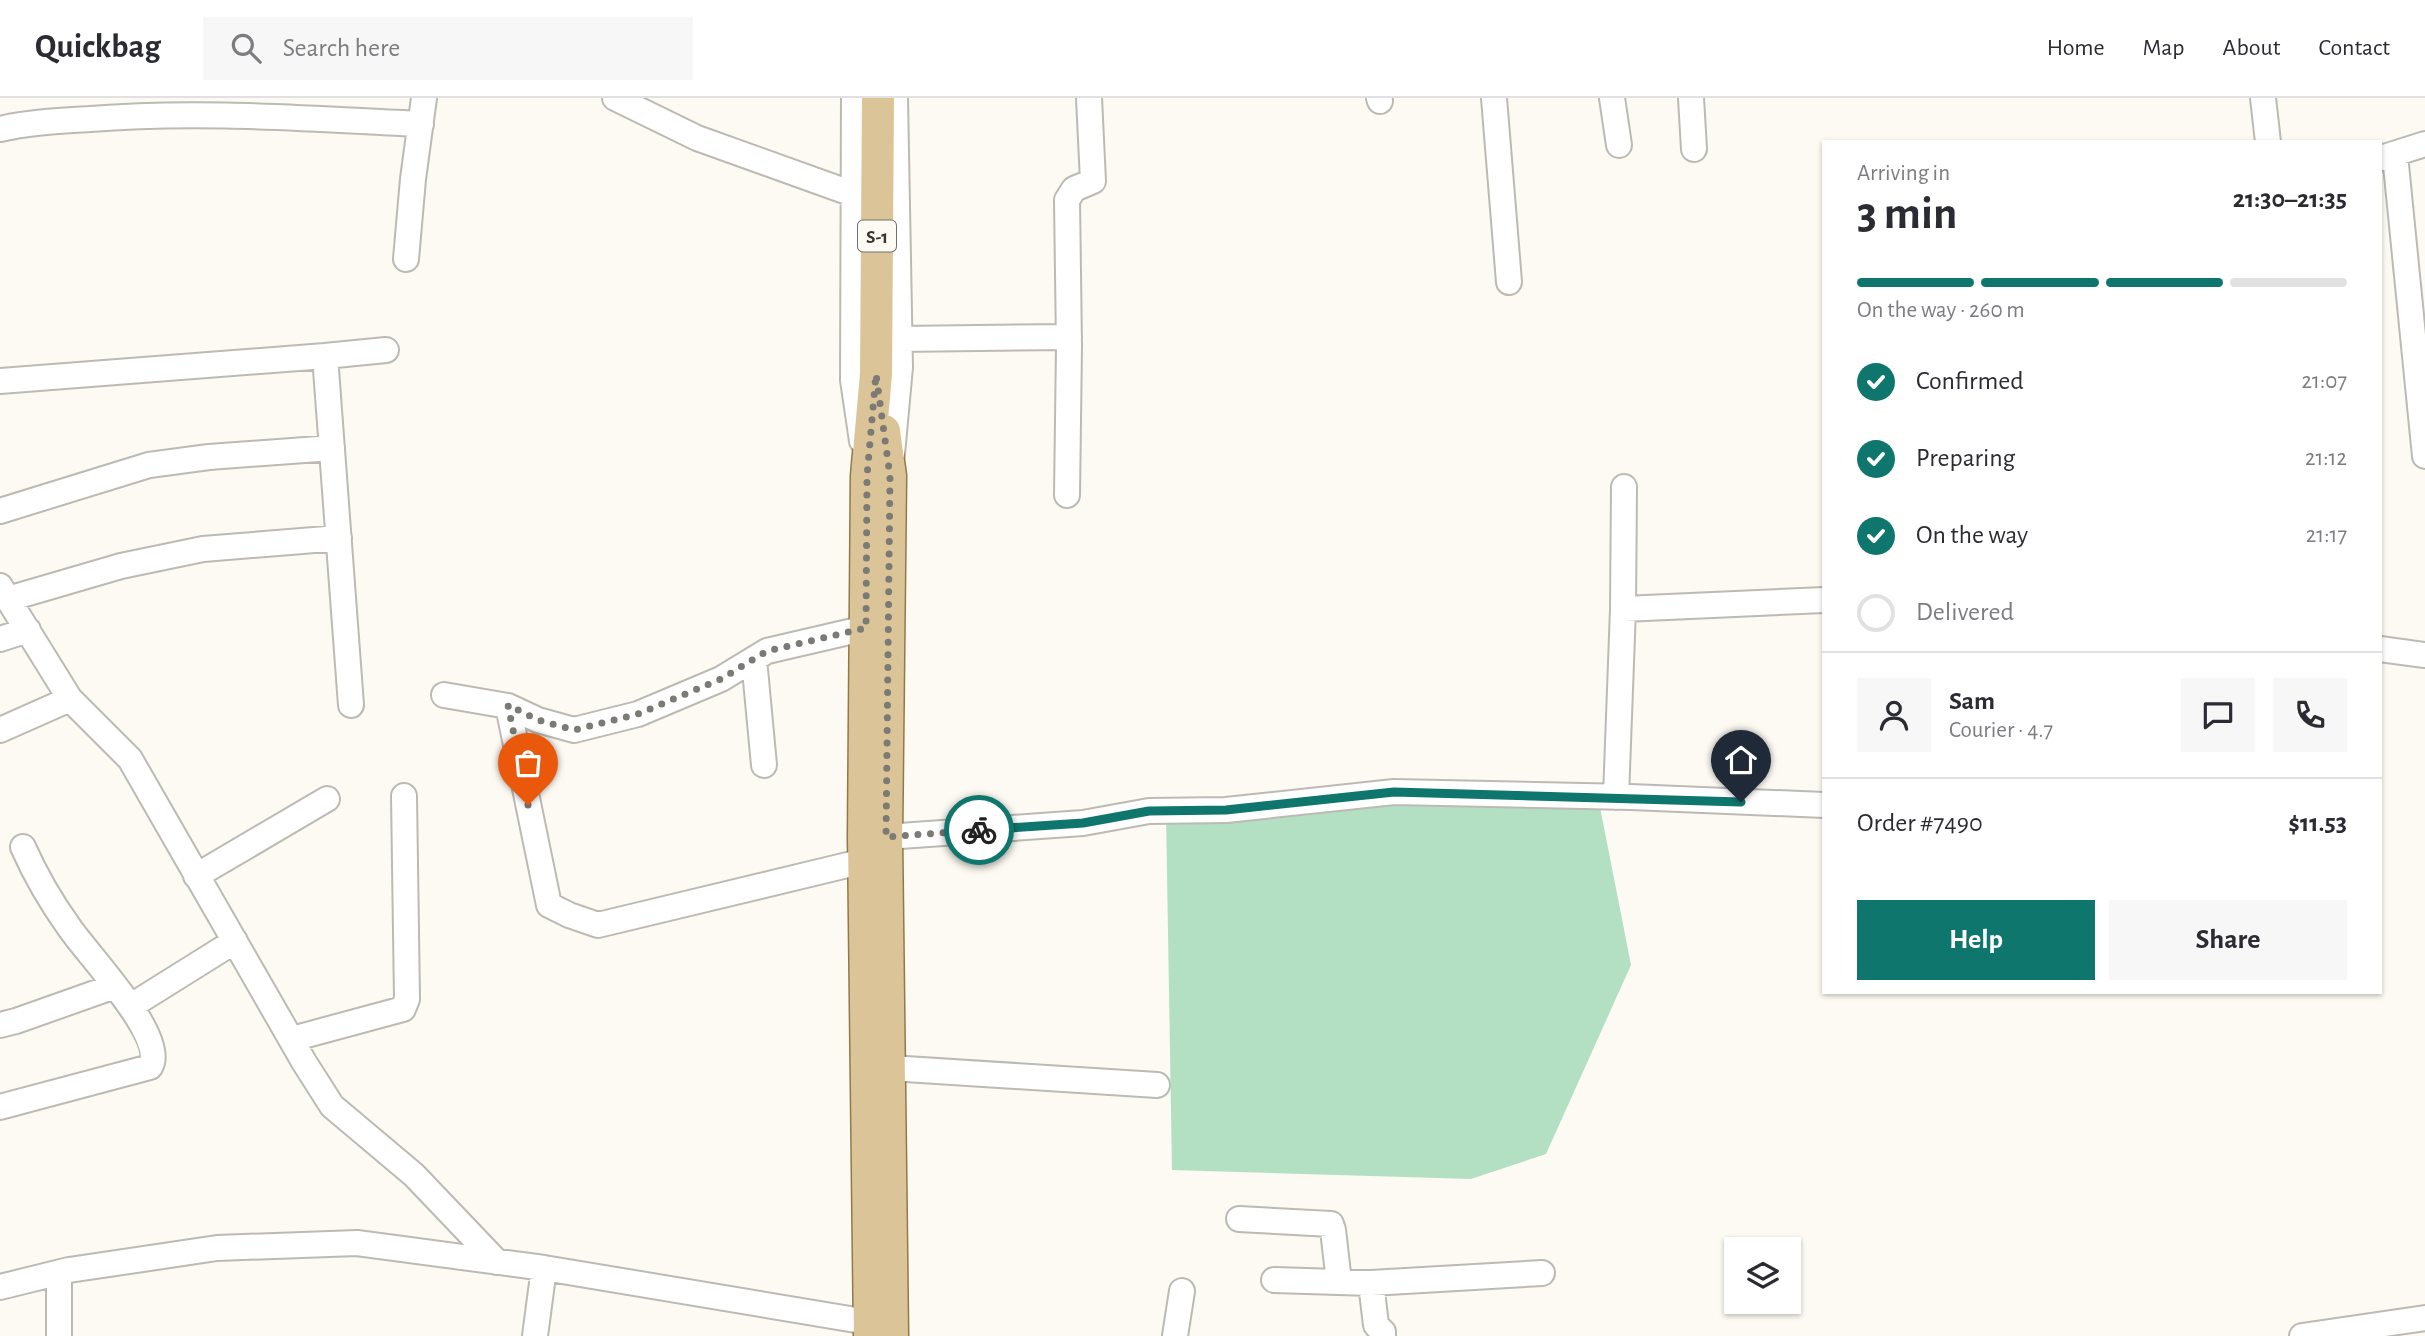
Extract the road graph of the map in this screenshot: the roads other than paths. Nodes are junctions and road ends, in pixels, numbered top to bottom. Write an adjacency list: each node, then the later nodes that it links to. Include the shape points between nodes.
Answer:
1 (424, 98): 12 (street)
2 (615, 98): 19 (street, via 697,138)
3 (854, 98): 19 (street)
4 (878, 98): 30 (main road, S-1)
5 (895, 98): 24 (street)
6 (1089, 98): 23 (street, via 1093,181 1074,189 1067,200)
7 (1494, 98): 21 (street)
8 (1612, 98): 15 (street)
9 (1691, 98): 17 (street)
10 (2263, 98): 14 (street)
11 (295, 108): 12 (street); 13 (street, via 115,117)
12 (421, 124): 20 (street)
13 (0, 129)
14 (2268, 140)
15 (1619, 145)
16 (2425, 145): 18 (street)
17 (1694, 149)
18 (2388, 156): 22 (street)
19 (853, 194): 30 (street, via 853,380)
20 (406, 260)
21 (1509, 282)
22 (2419, 332): 29 (street)
23 (1069, 337): 24 (street); 32 (street)
24 (899, 339): 30 (street, via 900,367)
25 (386, 350): 26 (street)
26 (326, 356): 27 (street); 28 (street)
27 (0, 381)
28 (332, 448): 33 (street, via 149,465); 34 (street)
29 (2425, 456)
30 (879, 476): 38 (main road, S-1); 54 (main road, S-1)
31 (1624, 487): 37 (street)
32 (1067, 495)
33 (0, 511)
34 (339, 538): 35 (street, via 203,549); 46 (street)
35 (4, 592): 39 (street)
36 (1822, 600): 37 (street)
37 (1623, 610): 51 (street)
38 (866, 628): 43 (street, via 767,651); 56 (main road, S-1)
39 (28, 630): 40 (street); 45 (street)
40 (0, 639)
41 (2382, 649): 42 (street)
42 (2425, 655)
43 (754, 659): 47 (street, via 721,679 638,714 574,730); 49 (street)
44 (444, 695): 47 (street)
45 (70, 699): 48 (street); 57 (street, via 130,759)
46 (351, 705)
47 (508, 705): 56 (street, via 548,905 569,915 598,925)
48 (0, 730)
49 (765, 765)
50 (404, 796): 62 (street, via 407,999 403,1009)
51 (1616, 797): 53 (street); 54 (street, via 1394,792)
52 (327, 799): 57 (street)
53 (1822, 805)
54 (886, 837): 63 (main road, S-1)
55 (23, 846): 59 (street, via 68,926)
56 (864, 861): 77 (main road, S-1)
57 (196, 876): 58 (street)
58 (235, 941): 60 (street); 62 (street)
59 (115, 986): 60 (street); 61 (street)
60 (131, 1006): 65 (street, via 153,1048 150,1067)
61 (0, 1025)
62 (292, 1039): 67 (street, via 332,1106 414,1175)
63 (890, 1068): 64 (street); 77 (main road, S-1)
64 (1157, 1085)
65 (0, 1107)
66 (1239, 1219): 72 (street, via 1331,1224)
67 (497, 1262): 68 (street); 69 (street, via 356,1243 217,1248)
68 (544, 1268): 77 (street); 80 (street)
69 (59, 1272): 74 (street); 79 (street)
70 (1542, 1273): 73 (street)
71 (1274, 1280): 72 (street)
72 (1339, 1282): 73 (street)
73 (1371, 1283): 82 (street, via 1376,1325)
74 (0, 1287)
75 (1181, 1291): 81 (street)
76 (2420, 1324): 78 (street)
77 (882, 1330)
78 (2338, 1333): 83 (street)
79 (60, 1336)
80 (535, 1336)
81 (1175, 1336)
82 (1383, 1336)
83 (2302, 1336)

